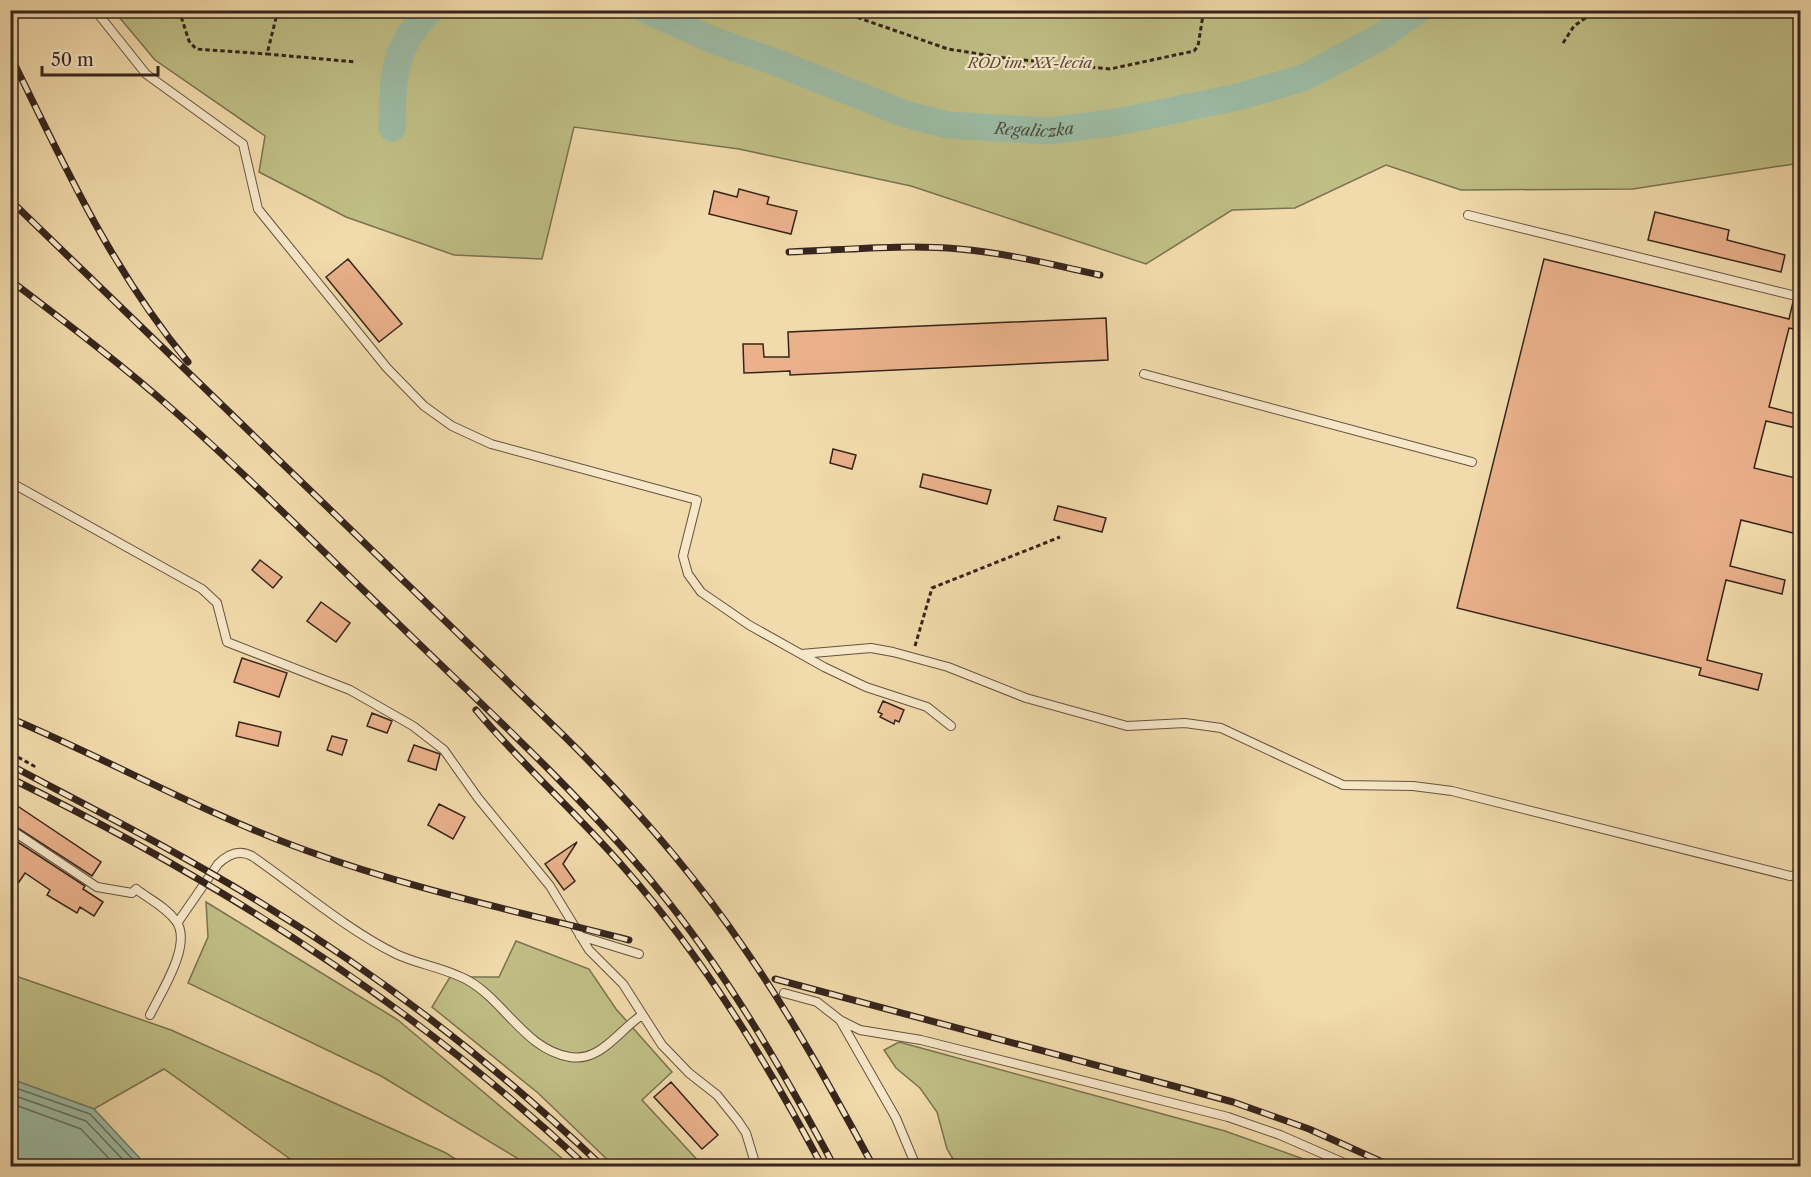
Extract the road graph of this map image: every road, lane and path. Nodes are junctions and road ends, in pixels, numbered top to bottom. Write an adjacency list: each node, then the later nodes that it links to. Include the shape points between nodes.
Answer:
1 (95, 10): 18 (lane, via 146,74 243,144 258,209 387,368 424,406 452,426 491,444 697,500 683,556 691,580 701,592 741,620)
2 (179, 10): 10 (path, via 189,41 196,49)
3 (278, 10): 10 (path)
4 (836, 10): 8 (path, via 948,49 1110,69 1194,51)
5 (1189, 10): 8 (path)
6 (1224, 10): 8 (path)
7 (1597, 10): 9 (path, via 1574,26)
8 (1203, 15)
9 (1563, 44)
10 (267, 54): 11 (path)
11 (356, 62)
12 (1468, 215): 13 (lane)
13 (1800, 297)
14 (1144, 374): 15 (lane)
15 (1472, 462)
16 (10, 482): 26 (lane, via 212,597 220,609 227,642 350,690 432,738 550,886)
17 (1060, 537): 19 (path, via 932,588)
18 (801, 654): 19 (lane, via 871,648); 20 (lane, via 866,687 927,707)
19 (912, 657): 24 (lane, via 1026,698 1127,726 1185,723 1221,728 1343,784 1419,787 1474,796 1790,876)
20 (951, 726)
21 (10, 767): 22 (path, via 16,756 34,766)
22 (32, 769)
23 (10, 829): 25 (lane, via 97,887 132,893 136,889)
24 (1800, 875)
25 (178, 922): 29 (lane, via 182,938 179,955); 30 (lane, via 218,864 243,852 380,945 468,980 529,1036 555,1052 570,1057 589,1056)
26 (579, 936): 27 (lane); 30 (lane, via 623,984)
27 (639, 954)
28 (784, 993): 31 (lane, via 817,1002)
29 (150, 1015)
30 (642, 1015): 32 (lane, via 671,1057 717,1095 738,1121 746,1133)
31 (840, 1020): 33 (lane, via 896,1118); 34 (lane, via 860,1030 921,1040 1228,1118 1280,1135)
32 (756, 1167)
33 (916, 1167)
34 (1351, 1167)

